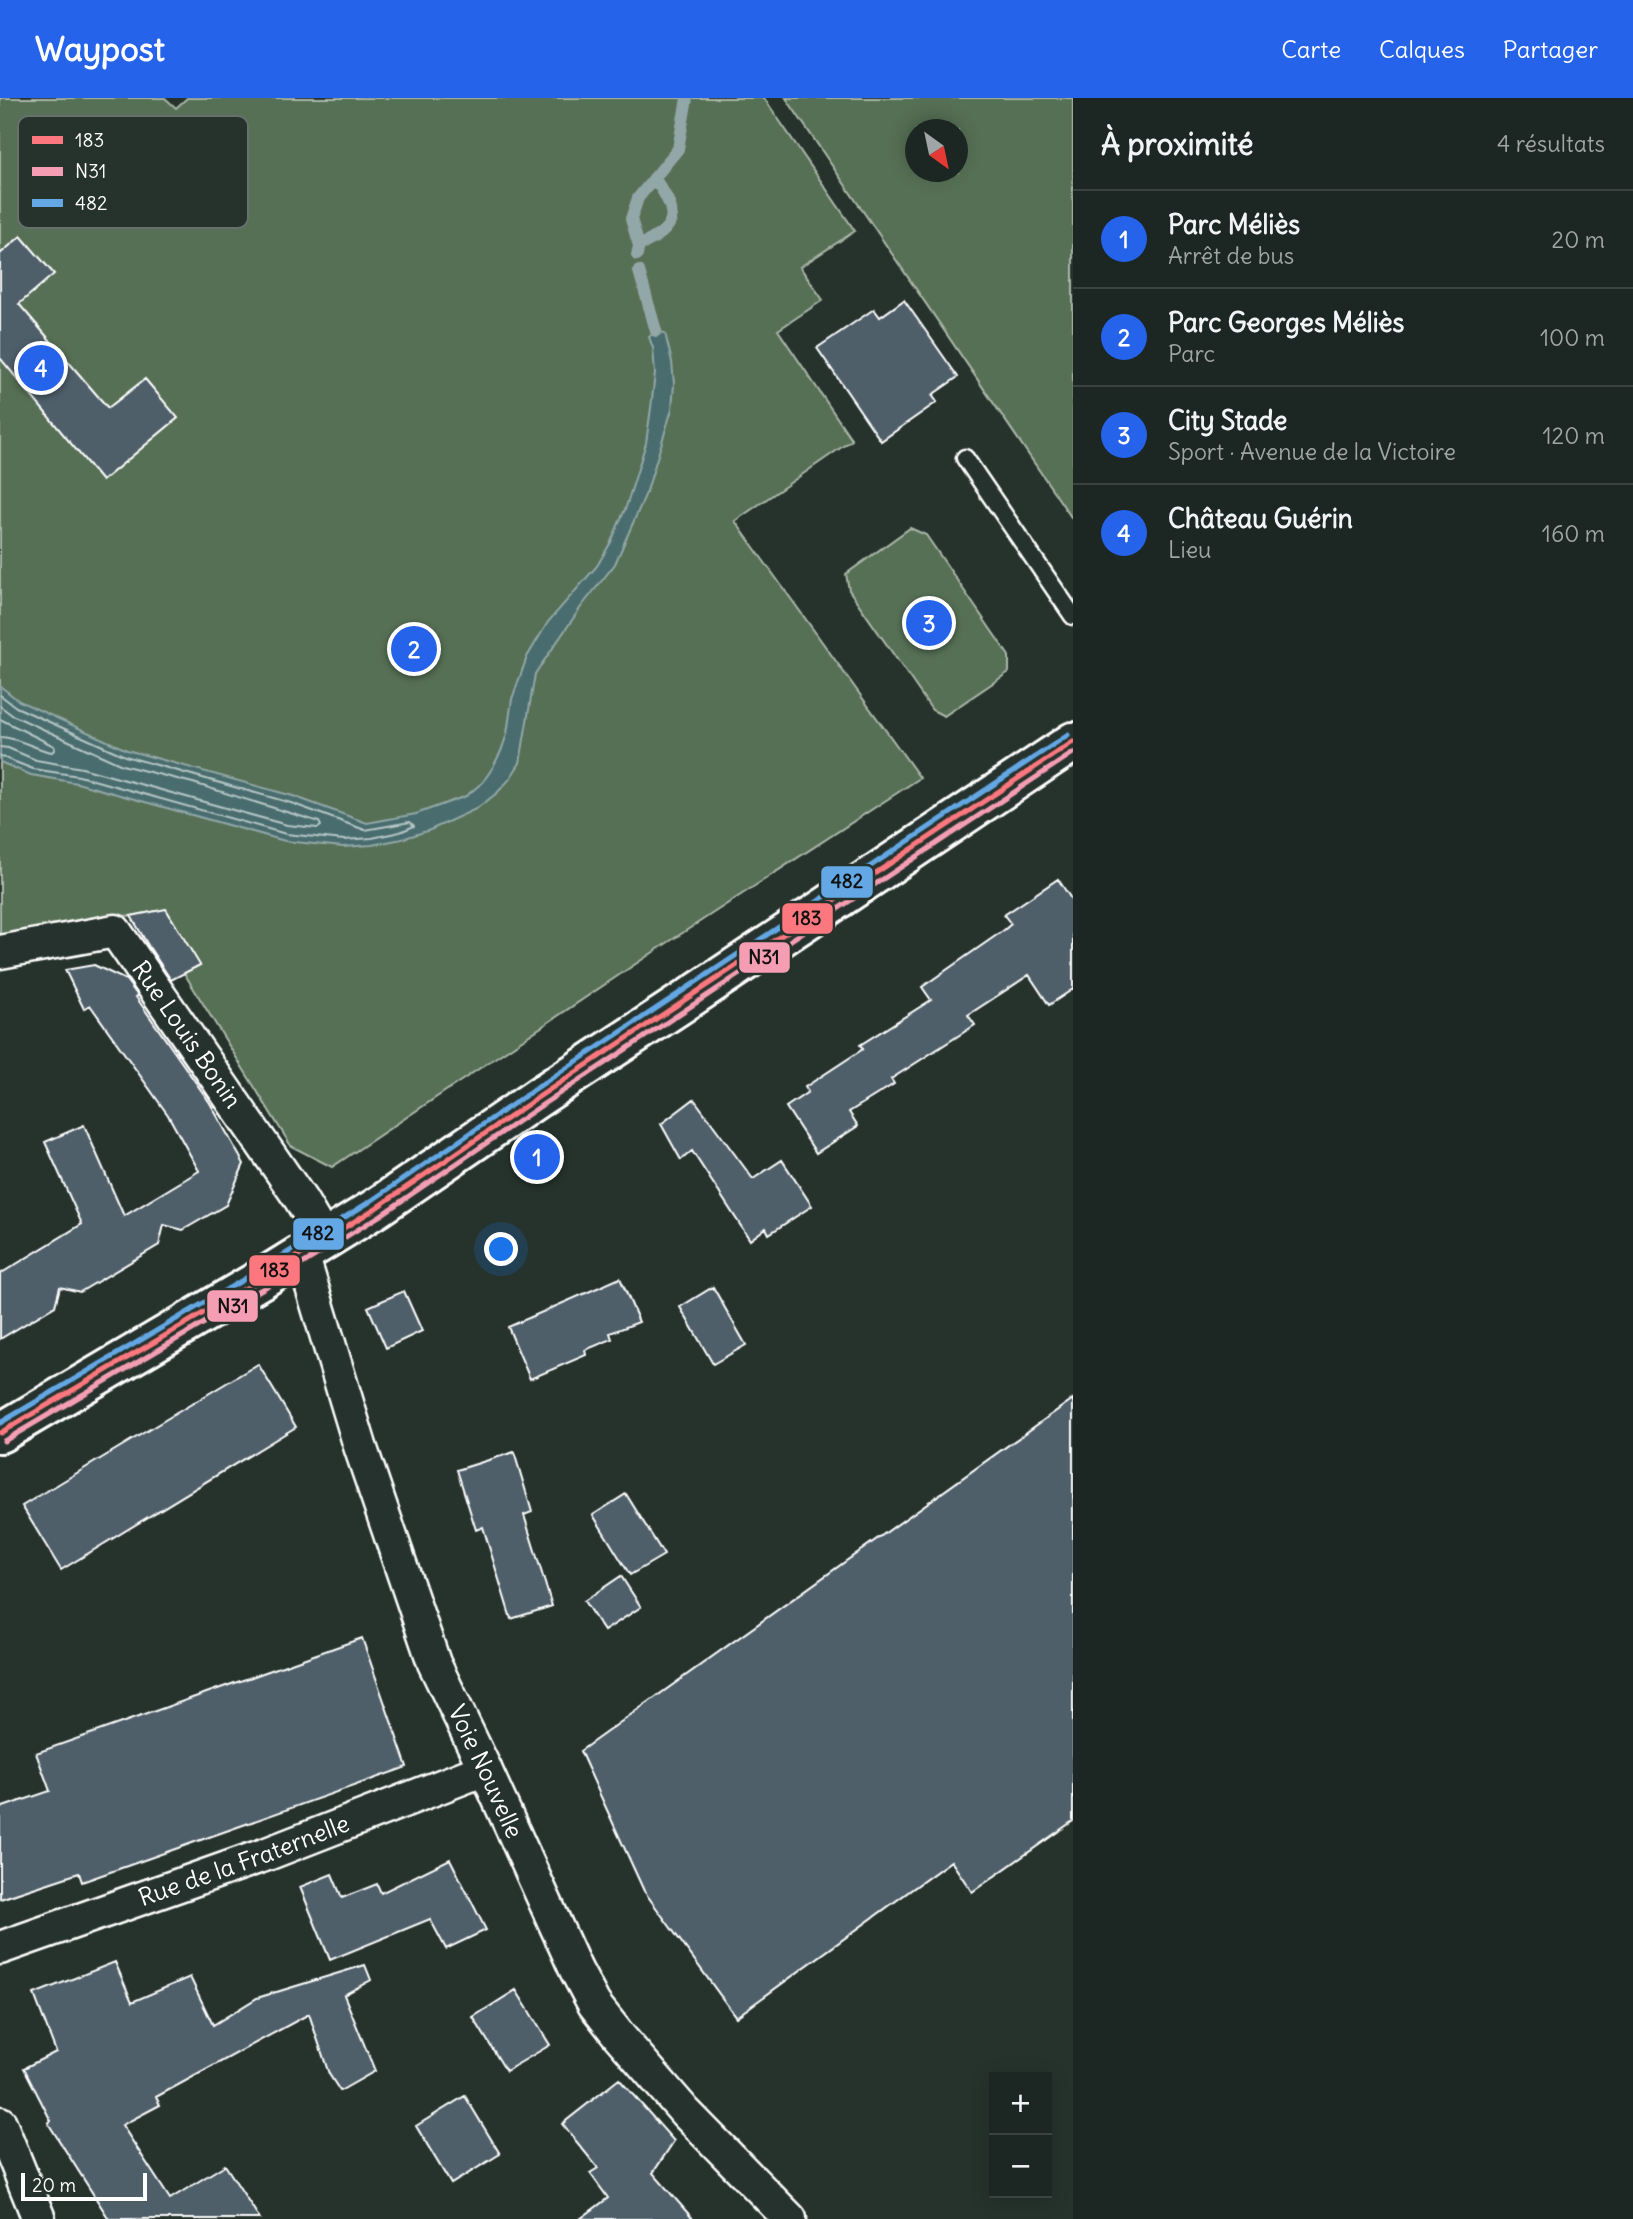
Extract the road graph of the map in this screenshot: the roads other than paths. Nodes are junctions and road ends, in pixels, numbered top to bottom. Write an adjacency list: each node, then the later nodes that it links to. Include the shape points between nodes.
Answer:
1 (965, 458): 2 (lane)
2 (1073, 616)
3 (1073, 742): 5 (street)
4 (0, 952): 5 (street, Rue Louis Bonin, via 116,931 301,1200)
5 (313, 1246): 6 (street); 7 (street, Voie Nouvelle, via 360,1446 434,1662)
6 (0, 1433)
7 (485, 1769): 8 (street, Rue de la Fraternelle, via 267,1854); 11 (street, Voie Nouvelle, via 594,2004 685,2112)
8 (0, 1948)
9 (0, 2123): 10 (street)
10 (39, 2219)
11 (790, 2219)

